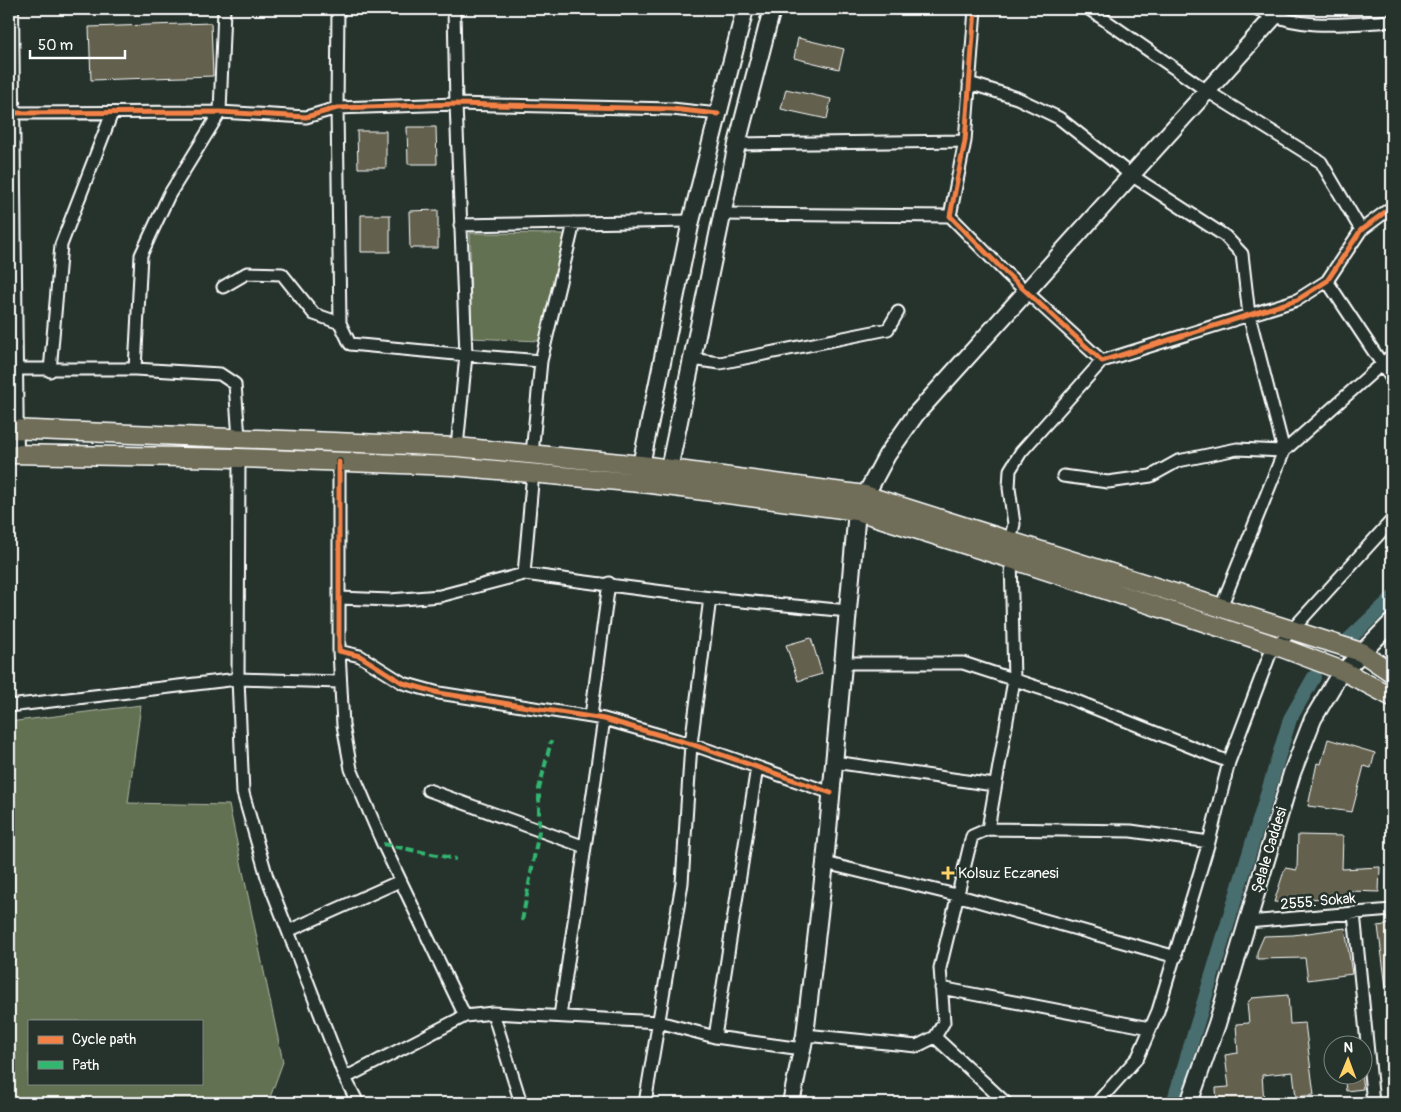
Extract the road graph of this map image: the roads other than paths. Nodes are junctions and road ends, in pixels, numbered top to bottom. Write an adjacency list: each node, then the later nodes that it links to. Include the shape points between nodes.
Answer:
1 (10, 9): 18 (street)
2 (224, 9): 17 (street)
3 (338, 9): 15 (street)
4 (454, 9): 14 (street)
5 (745, 9): 19 (street)
6 (772, 9): 21 (street)
7 (975, 9): 12 (street)
8 (1089, 9): 13 (street)
9 (1257, 9): 10 (street)
10 (1277, 13): 11 (street, via 1314,25); 13 (street)
11 (1392, 21)
12 (969, 83): 20 (street); 22 (street, via 1017,98 1059,118)
13 (1208, 91): 22 (street); 29 (street, via 1321,162)
14 (456, 104): 15 (street); 19 (street, via 672,108); 28 (street)
15 (337, 108): 17 (street, via 306,117); 35 (street)
16 (112, 112): 17 (street); 18 (street); 42 (street, via 61,245)
17 (220, 112): 43 (street, via 169,195 141,255)
18 (11, 113): 41 (street)
19 (718, 114): 26 (street)
20 (965, 141): 21 (street); 25 (street)
21 (737, 144): 24 (street)
22 (1132, 175): 32 (street); 34 (street, via 1225,236 1242,254)
23 (1392, 207): 29 (street)
24 (722, 214): 25 (street); 37 (street)
25 (950, 216): 32 (street)
26 (691, 221): 27 (street); 53 (street)
27 (574, 223): 28 (street); 40 (street)
28 (460, 224): 36 (street)
29 (1361, 230): 30 (street)
30 (1327, 281): 34 (street, via 1297,300); 38 (street)
31 (222, 287): 35 (street, via 247,273 282,274 314,314)
32 (1026, 292): 39 (street); 57 (street, via 916,414 887,455)
33 (898, 312): 37 (street, via 888,329 720,363)
34 (1249, 315): 39 (street); 48 (street)
35 (340, 323): 36 (street, via 350,344)
36 (466, 355): 40 (street); 47 (street)
37 (691, 359): 54 (street)
38 (1388, 359): 44 (street); 48 (street)
39 (1102, 360): 60 (street, via 1021,452 1010,470 1014,524)
40 (541, 361): 49 (street)
41 (14, 369): 42 (street); 45 (street)
42 (50, 370): 43 (street)
43 (135, 370): 46 (street, via 220,374 235,384)
44 (1392, 379)
45 (12, 429): 46 (main road); 50 (street)
46 (239, 438): 47 (main road)
47 (457, 446): 49 (main road)
48 (1284, 451): 56 (street, via 1237,449 1178,461 1151,476 1108,482); 66 (street)
49 (532, 454): 53 (main road)
50 (11, 458): 51 (main road)
51 (239, 458): 52 (main road); 76 (street)
52 (339, 462): 55 (main road); 64 (street)
53 (642, 465): 54 (main road)
54 (669, 469): 57 (main road)
55 (533, 472): 58 (main road); 62 (street)
56 (1063, 476)
57 (865, 495): 58 (street); 60 (main road)
58 (858, 511): 61 (main road); 67 (street)
59 (1392, 520): 69 (street)
60 (1010, 541): 66 (main road)
61 (1011, 559): 70 (main road); 77 (street)
62 (524, 574): 63 (street); 64 (street, via 440,596 390,600)
63 (610, 584): 65 (street); 81 (street)
64 (340, 598): 71 (street)
65 (710, 598): 67 (street); 83 (street)
66 (1221, 607): 69 (main road)
67 (848, 611): 73 (street)
68 (1392, 622): 72 (street, Şelale Caddesi)
69 (1292, 630): 70 (street); 72 (main road)
70 (1277, 646): 74 (main road); 85 (street, via 1270,654)
71 (339, 651): 78 (street); 81 (street, via 360,656 403,684 438,693)
72 (1361, 652): 74 (street, Şelale Caddesi); 75 (main road)
73 (843, 663): 77 (street, via 963,663); 84 (street)
74 (1343, 671): 79 (main road); 98 (street, Şelale Caddesi, via 1313,719 1292,772)
75 (1392, 673)
76 (238, 679): 78 (street); 80 (street); 99 (street, via 243,793 267,877)
77 (1014, 680): 85 (street, via 1064,696); 87 (street)
78 (339, 682): 94 (street, via 351,769)
79 (1392, 697)
80 (9, 706)
81 (591, 716): 82 (street)
82 (604, 718): 83 (street); 92 (street)
83 (690, 744): 86 (street); 105 (street, via 682,883)
84 (834, 762): 87 (street); 89 (street)
85 (1229, 762): 91 (street)
86 (757, 767): 89 (street); 107 (street)
87 (994, 785): 90 (street)
88 (428, 790): 92 (street)
89 (832, 793): 93 (street)
90 (988, 830): 91 (street, via 1132,831); 95 (street, via 972,836)
91 (1209, 842): 100 (street)
92 (585, 847): 104 (street)
93 (825, 863): 95 (street); 109 (street)
94 (400, 881): 99 (street); 103 (street)
95 (956, 895): 100 (street); 101 (street, via 940,968)
96 (1392, 910): 97 (street, 2555. Sokak)
97 (1354, 913): 98 (street, 2555. Sokak); 118 (street)
98 (1247, 922): 117 (street, Şelale Caddesi, via 1217,1024)
99 (288, 932): 110 (street)
100 (1176, 957): 106 (street)
101 (941, 988): 106 (street); 108 (street, via 944,1022)
102 (493, 1012): 103 (street); 104 (street); 112 (street)
103 (464, 1016): 110 (street)
104 (560, 1016): 105 (street)
105 (660, 1022): 107 (street); 113 (street)
106 (1150, 1028): 116 (street, via 1138,1057)
107 (715, 1036): 109 (street)
108 (935, 1037): 109 (street, via 917,1046); 115 (street)
109 (803, 1042): 114 (street)
110 (345, 1078): 111 (street)
111 (358, 1103)
112 (521, 1103)
113 (645, 1103)
114 (791, 1103)
115 (1006, 1103)
116 (1097, 1103)
117 (1189, 1103)
118 (1373, 1103)

